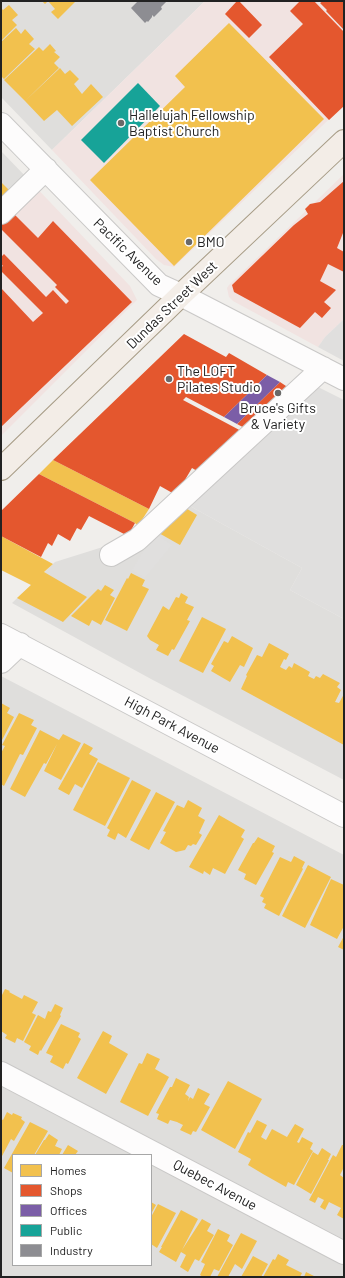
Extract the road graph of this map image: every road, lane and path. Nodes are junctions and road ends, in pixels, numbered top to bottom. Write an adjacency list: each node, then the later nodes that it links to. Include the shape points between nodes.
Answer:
1 (1, 124): 3 (street, Pacific Avenue)
2 (344, 141): 5 (main road, Dundas Street West)
3 (46, 169): 4 (street); 5 (street, Pacific Avenue, via 159,285)
4 (1, 213)
5 (181, 295): 6 (street, Pacific Avenue); 8 (main road, Dundas Street West)
6 (323, 368): 7 (street, Pacific Avenue); 9 (street, via 136,540)
7 (344, 379)
8 (1, 469)
9 (111, 555)
10 (10, 640): 11 (street); 12 (street, High Park Avenue)
11 (1, 662)
12 (344, 816)
13 (1, 1073): 14 (street, Quebec Avenue)
14 (344, 1253)

